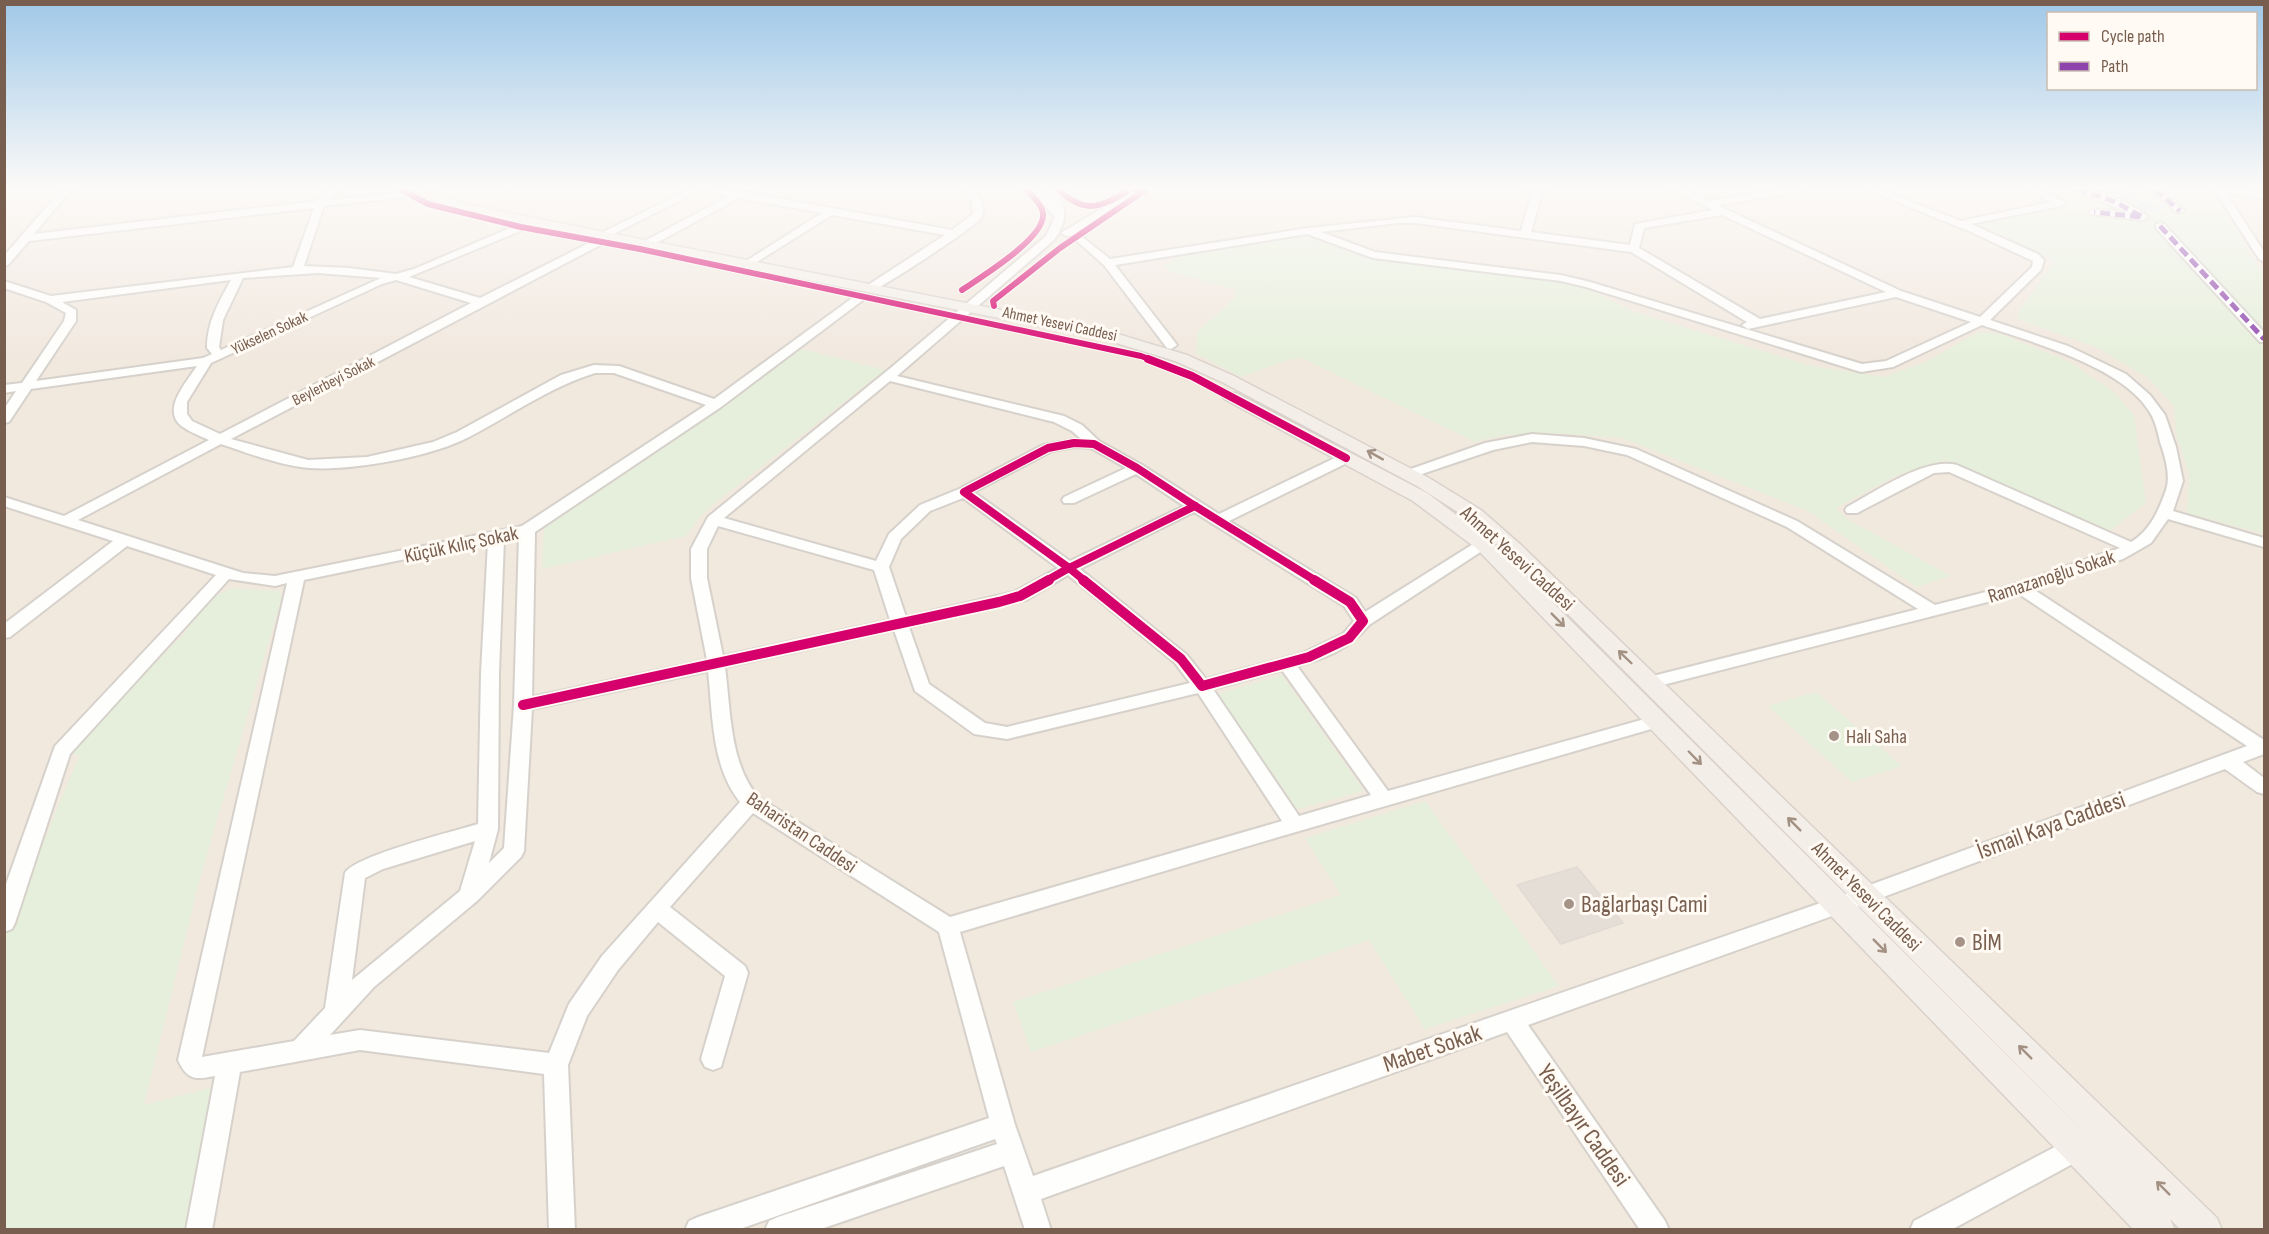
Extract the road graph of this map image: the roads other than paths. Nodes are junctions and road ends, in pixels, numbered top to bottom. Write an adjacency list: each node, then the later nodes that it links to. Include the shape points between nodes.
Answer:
1 (18, 247): 20 (street)
2 (306, 247): 23 (street)
3 (476, 247): 25 (street, Yükselen Sokak)
4 (587, 247): 30 (street, Beylerbeyi Sokak)
5 (639, 247): 27 (main road, Ahmet Yesevi Caddesi)
6 (659, 247): 22 (main road, Ahmet Yesevi Caddesi)
7 (776, 247): 22 (street)
8 (936, 247): 27 (street, Küçük Kılıç Sokak)
9 (1041, 247): 19 (street)
10 (1043, 247): 19 (street)
11 (1088, 247): 21 (street)
12 (1211, 247): 21 (street)
13 (1350, 247): 34 (street, via 1373,255 1562,278)
14 (1615, 247): 18 (street)
15 (1800, 247): 28 (street, Ramazanoğlu Sokak)
16 (2013, 247): 32 (street, via 2034,256 2037,268)
17 (2179, 247): 35 (street)
18 (1634, 249): 33 (street)
19 (1038, 250): 31 (street, Baharistan Caddesi)
20 (4, 263)
21 (1108, 263): 36 (street)
22 (747, 265): 27 (main road, Ahmet Yesevi Caddesi)
23 (298, 269): 24 (street); 25 (street, via 345,270)
24 (239, 275): 29 (street); 37 (street, via 217,318 213,348)
25 (397, 278): 30 (street); 37 (street, Yükselen Sokak, via 378,282)
26 (4, 284): 29 (street)
27 (864, 293): 31 (main road, Ahmet Yesevi Caddesi); 42 (street, Küçük Kılıç Sokak)
28 (1897, 293): 32 (street, Ramazanoğlu Sokak); 33 (street)
29 (50, 300): 40 (street, via 72,312 70,321)
30 (481, 302): 44 (street, Beylerbeyi Sokak)
31 (961, 313): 39 (street, Baharistan Caddesi); 46 (main road, Ahmet Yesevi Caddesi, via 1142,356 1192,376); 48 (main road, Ahmet Yesevi Caddesi, one-way to 31, via 1181,358 1103,334)
32 (1982, 321): 34 (street, via 1888,364 1861,368); 54 (street, Ramazanoğlu Sokak, via 2091,360 2122,377 2145,398 2158,416 2176,481)
33 (1758, 323): 34 (street)
34 (1730, 330)
35 (2265, 339)
36 (1171, 345)
37 (219, 355): 38 (street, Yükselen Sokak)
38 (206, 361): 40 (street, Yükselen Sokak); 44 (street, via 181,402 180,414 187,424)
39 (887, 377): 45 (street, via 1059,419 1077,428); 56 (street, Baharistan Caddesi)
40 (29, 385): 41 (street, Yükselen Sokak); 43 (street)
41 (4, 388)
42 (716, 404): 44 (street, via 615,369 594,369 565,378 445,442 376,459 308,464); 58 (street, Küçük Kılıç Sokak)
43 (4, 419)
44 (222, 440): 55 (street, Beylerbeyi Sokak)
45 (1094, 444): 47 (street); 49 (street, via 1048,448)
46 (1346, 458): 57 (street); 62 (main road, Ahmet Yesevi Caddesi, via 1420,497)
47 (1137, 468): 50 (street); 52 (street)
48 (1410, 474): 69 (street, via 1490,446 1532,438 1584,442 1631,452 1792,524); 75 (main road, Ahmet Yesevi Caddesi, one-way to 48, via 1488,526)
49 (964, 492): 64 (street, via 925,508 894,537); 65 (street)
50 (1069, 500)
51 (6, 503): 55 (street, Küçük Kılıç Sokak)
52 (1195, 506): 57 (street); 65 (street)
53 (1852, 510): 63 (street, via 1930,470 1952,468)
54 (2165, 513): 61 (street); 63 (street, Ramazanoğlu Sokak, via 2146,540)
55 (67, 520): 60 (street, Küçük Kılıç Sokak)
56 (713, 520): 64 (street); 74 (street, Baharistan Caddesi, via 699,549 698,562)
57 (1219, 520): 70 (street, via 1350,602)
58 (527, 530): 59 (street, Küçük Kılıç Sokak); 77 (street)
59 (496, 537): 67 (street, Küçük Kılıç Sokak); 85 (street)
60 (126, 539): 66 (street, Küçük Kılıç Sokak); 72 (street)
61 (2265, 543)
62 (1483, 544): 70 (street); 78 (main road, Ahmet Yesevi Caddesi, one-way to 78)
63 (2132, 548): 68 (street, Ramazanoğlu Sokak)
64 (881, 567): 71 (street)
65 (1070, 568): 71 (street, via 1020,596); 76 (street, via 1181,659)
66 (226, 573): 67 (street, Küçük Kılıç Sokak, via 275,581); 89 (street, via 62,751)
67 (296, 578): 95 (street, via 190,1060 196,1069)
68 (2021, 588): 69 (street, Ramazanoğlu Sokak); 79 (street)
69 (1933, 611): 75 (street, Ramazanoğlu Sokak)
70 (1363, 621): 73 (street, via 1349,638)
71 (901, 624): 74 (street); 76 (street, via 921,687 980,729 1007,733)
72 (4, 633)
73 (1286, 663): 76 (street); 82 (street)
74 (716, 664): 77 (street); 83 (street, Baharistan Caddesi, via 727,758 738,786)
75 (1651, 682): 87 (main road, Ahmet Yesevi Caddesi, one-way to 75)
76 (1202, 686): 84 (street)
77 (523, 705): 86 (street, via 514,850)
78 (1659, 721): 82 (street); 87 (main road, Ahmet Yesevi Caddesi, one-way to 87)
79 (2264, 747): 80 (street, İsmail Kaya Caddesi)
80 (2226, 760): 81 (street); 87 (street, İsmail Kaya Caddesi)
81 (2265, 787)
82 (1384, 799): 84 (street)
83 (751, 802): 88 (street); 90 (street, Baharistan Caddesi)
84 (1295, 825): 90 (street)
85 (488, 829): 86 (street); 91 (street, via 355,873)
86 (470, 895): 91 (street, via 366,980)
87 (1852, 899): 92 (street, Mabet Sokak); 98 (main road, Ahmet Yesevi Caddesi, one-way to 98); 109 (main road, Ahmet Yesevi Caddesi, one-way to 87)
88 (656, 908): 94 (street, via 737,973); 96 (street, via 610,963 577,1011)
89 (4, 923)
90 (948, 927): 97 (street)
91 (336, 1012): 93 (street)
92 (1512, 1020): 100 (street, Mabet Sokak); 106 (street, Yeşilbayır Caddesi)
93 (300, 1052): 95 (street); 96 (street, via 360,1040)
94 (713, 1059)
95 (229, 1065): 101 (street)
96 (556, 1065): 102 (street)
97 (1003, 1125): 99 (street); 103 (street)
98 (2078, 1147): 107 (street); 108 (main road, Ahmet Yesevi Caddesi)
99 (1012, 1151): 100 (street); 104 (street)
100 (1025, 1192): 105 (street)
101 (199, 1230)
102 (562, 1230)
103 (698, 1230)
104 (778, 1230)
105 (1038, 1230)
106 (1656, 1230)
107 (1923, 1230)
108 (2158, 1230)
109 (2205, 1230)

